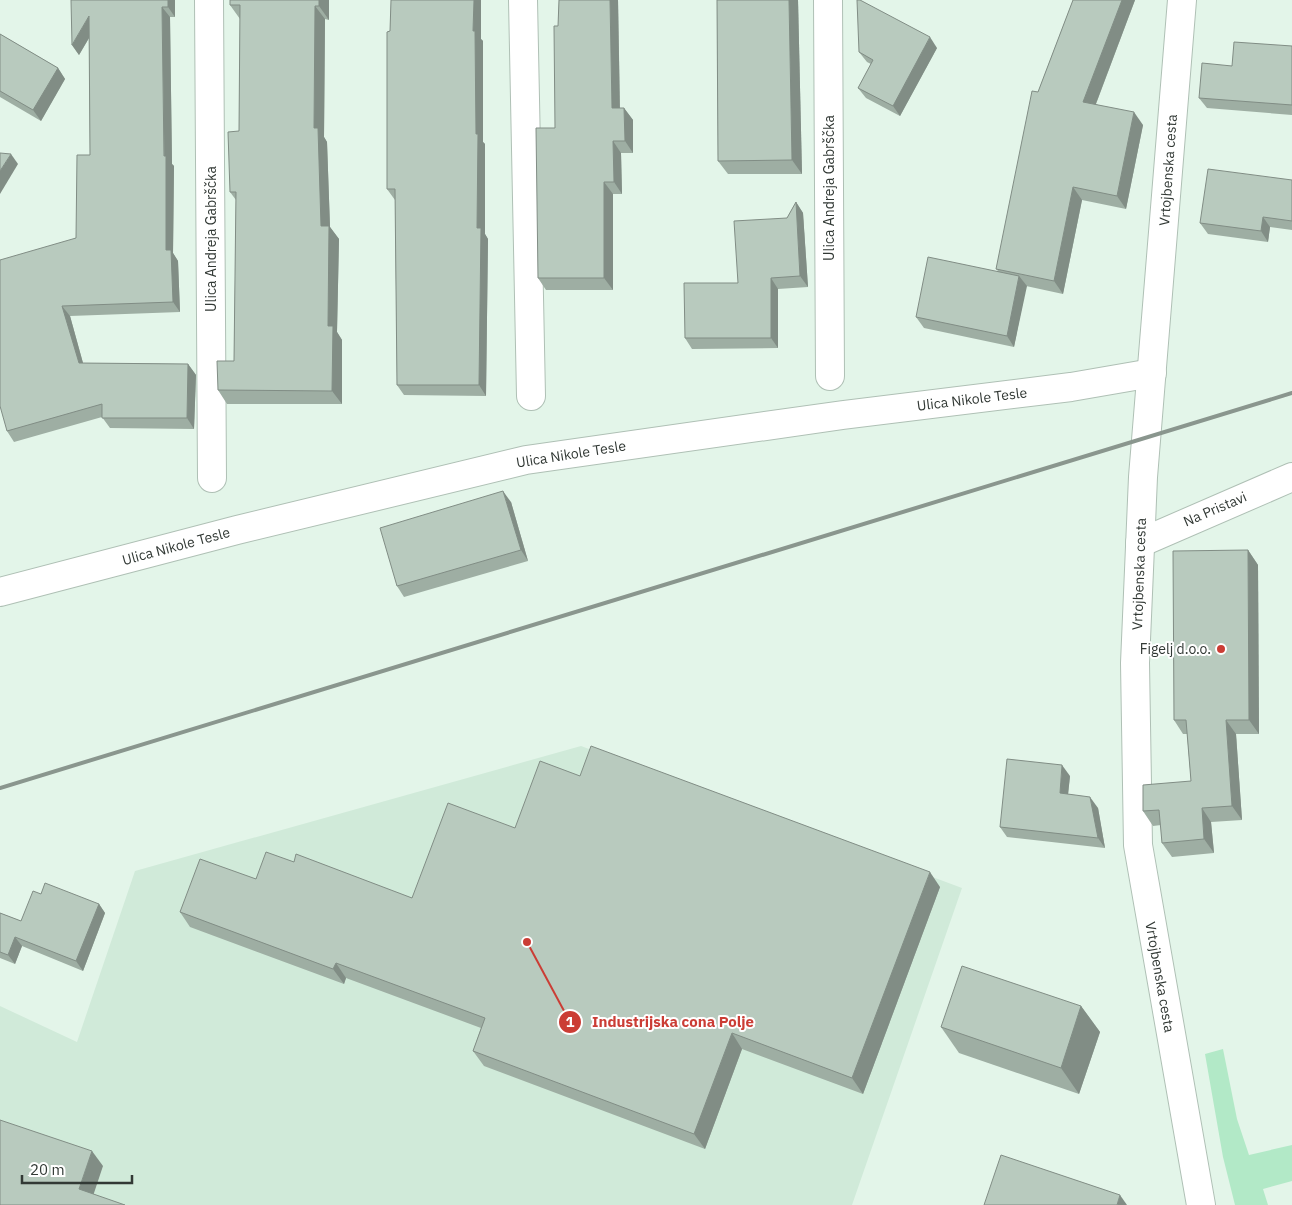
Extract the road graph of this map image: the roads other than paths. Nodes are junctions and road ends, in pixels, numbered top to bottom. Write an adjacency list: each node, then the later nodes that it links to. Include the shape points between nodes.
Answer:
1 (209, 0): 9 (street, Ulica Andreja Gabrščka)
2 (523, 0): 7 (street)
3 (828, 0): 6 (street, Ulica Andreja Gabrščka)
4 (1182, 0): 5 (street, Vrtojbenska cesta)
5 (1152, 373): 10 (street, Vrtojbenska cesta); 11 (street, Ulica Nikole Tesle, via 1071,387 843,415 526,460)
6 (830, 376)
7 (531, 396)
8 (1292, 477): 10 (street, Na Pristavi)
9 (212, 478)
10 (1140, 543): 12 (street, Vrtojbenska cesta, via 1135,663 1138,845)
11 (0, 592)
12 (1201, 1205)

